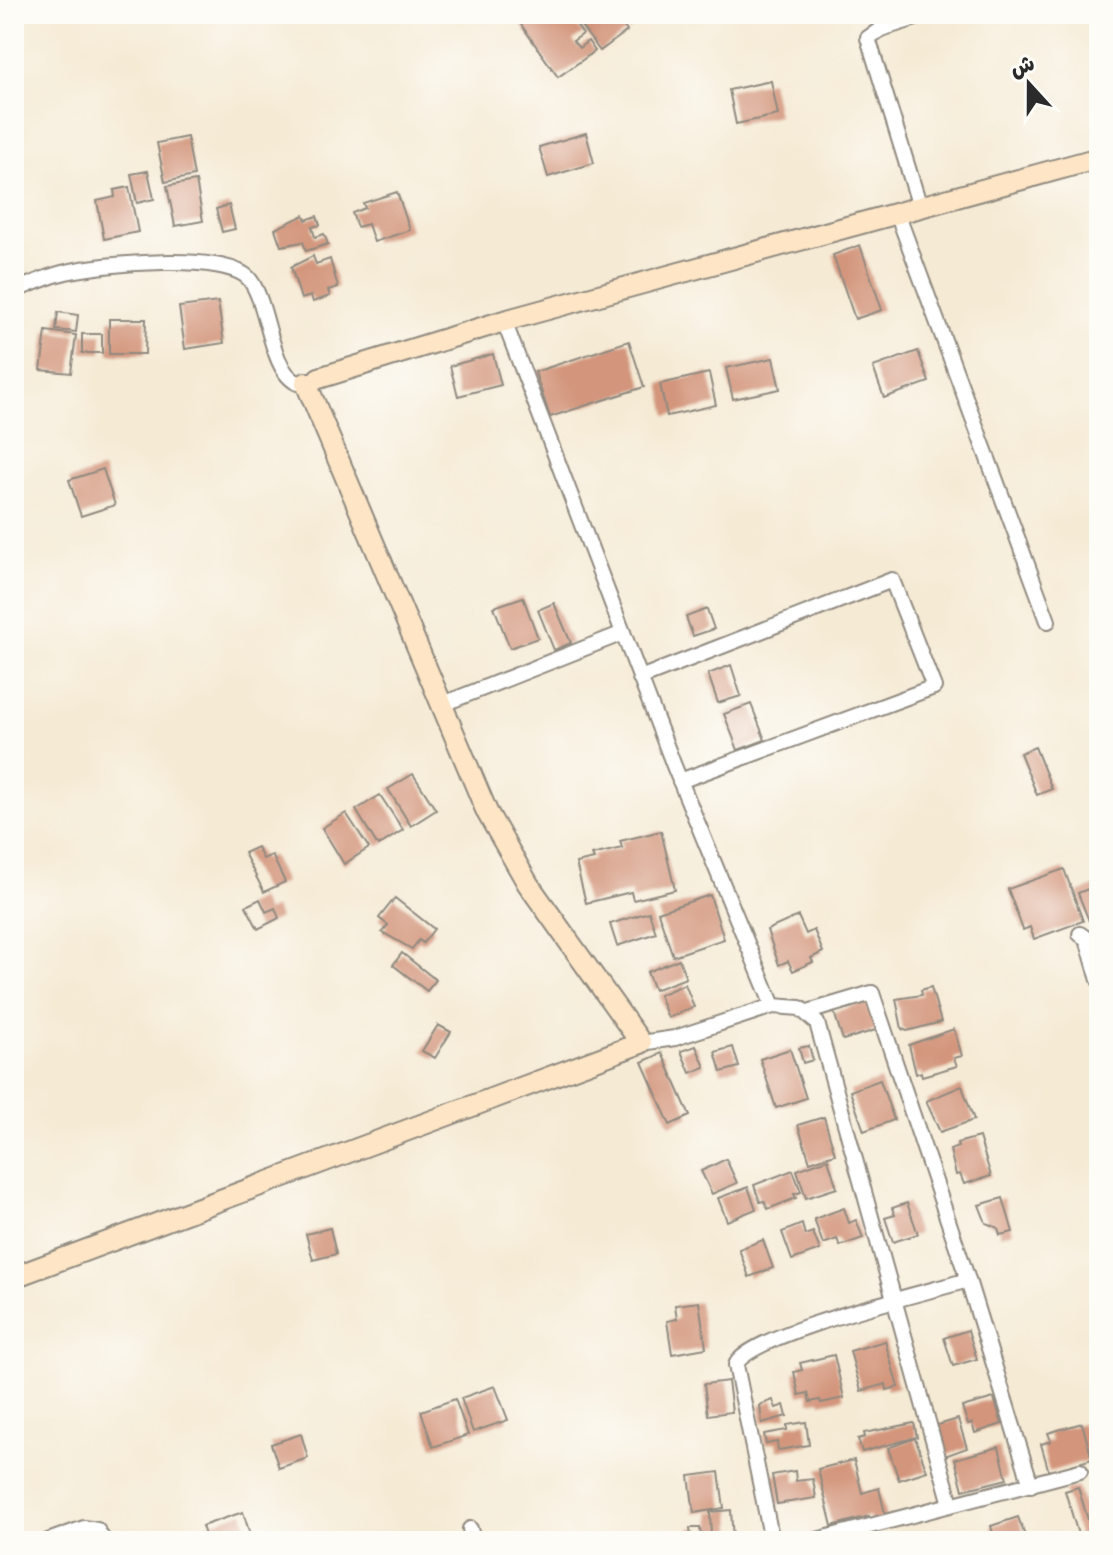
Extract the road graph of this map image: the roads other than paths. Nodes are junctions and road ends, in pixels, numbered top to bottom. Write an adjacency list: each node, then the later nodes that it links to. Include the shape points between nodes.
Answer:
1 (929, 14): 3 (street, via 868,38)
2 (1099, 158): 3 (street)
3 (920, 207): 4 (street)
4 (897, 213): 6 (street); 8 (street)
5 (14, 291): 7 (street, via 64,272 116,265 231,267 253,284 285,374 293,381)
6 (504, 321): 7 (street); 9 (street)
7 (312, 380): 11 (street)
8 (1048, 621)
9 (623, 633): 10 (street); 11 (street)
10 (640, 678): 12 (street); 12 (street, via 892,580 934,687)
11 (443, 704): 17 (street, via 487,812 528,884)
12 (680, 781): 15 (street)
13 (1080, 934): 14 (street, via 1087,939)
14 (1099, 980)
15 (773, 1006): 16 (street); 17 (street, via 675,1038)
16 (808, 1012): 19 (street, via 872,993); 20 (street, via 817,1023)
17 (641, 1043): 18 (street)
18 (14, 1277)
19 (968, 1280): 20 (street); 22 (street)
20 (896, 1302): 23 (street); 26 (street, via 822,1322 752,1348 739,1359 736,1365)
21 (1080, 1471): 22 (street)
22 (1031, 1485): 23 (street)
23 (951, 1504): 27 (street)
24 (48, 1541): 25 (street, via 84,1528 97,1530)
25 (104, 1541)
26 (772, 1541)
27 (813, 1541)

